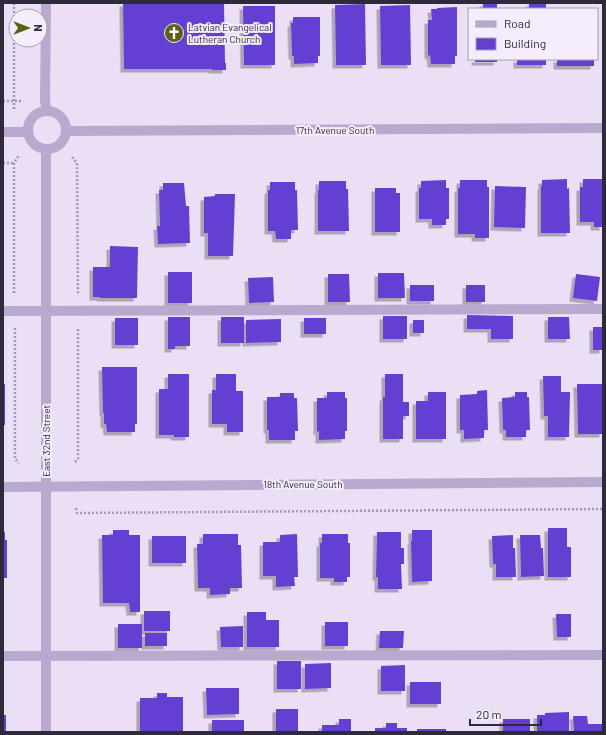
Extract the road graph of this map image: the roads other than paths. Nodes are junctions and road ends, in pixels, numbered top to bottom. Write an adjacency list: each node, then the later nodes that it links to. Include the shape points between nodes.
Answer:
1 (46, 3): 2 (street)
2 (47, 111): 4 (street, via 58,115 65,124); 6 (street, via 40,112 32,118)
3 (603, 128): 4 (street, 17th Avenue South)
4 (66, 131): 7 (street, via 60,144)
5 (3, 132): 6 (street)
6 (27, 132): 7 (street, via 30,141 36,147)
7 (46, 150): 10 (street, East 32nd Street)
8 (603, 309): 10 (street)
9 (3, 311): 10 (street)
10 (46, 312): 12 (street, East 32nd Street)
11 (603, 482): 12 (street, 18th Avenue South)
12 (46, 486): 13 (street, 18th Avenue South); 14 (street, East 32nd Street)
13 (3, 487)
14 (46, 655): 15 (street); 16 (street); 17 (street, East 32nd Street)
15 (3, 656)
16 (603, 656)
17 (46, 732)

